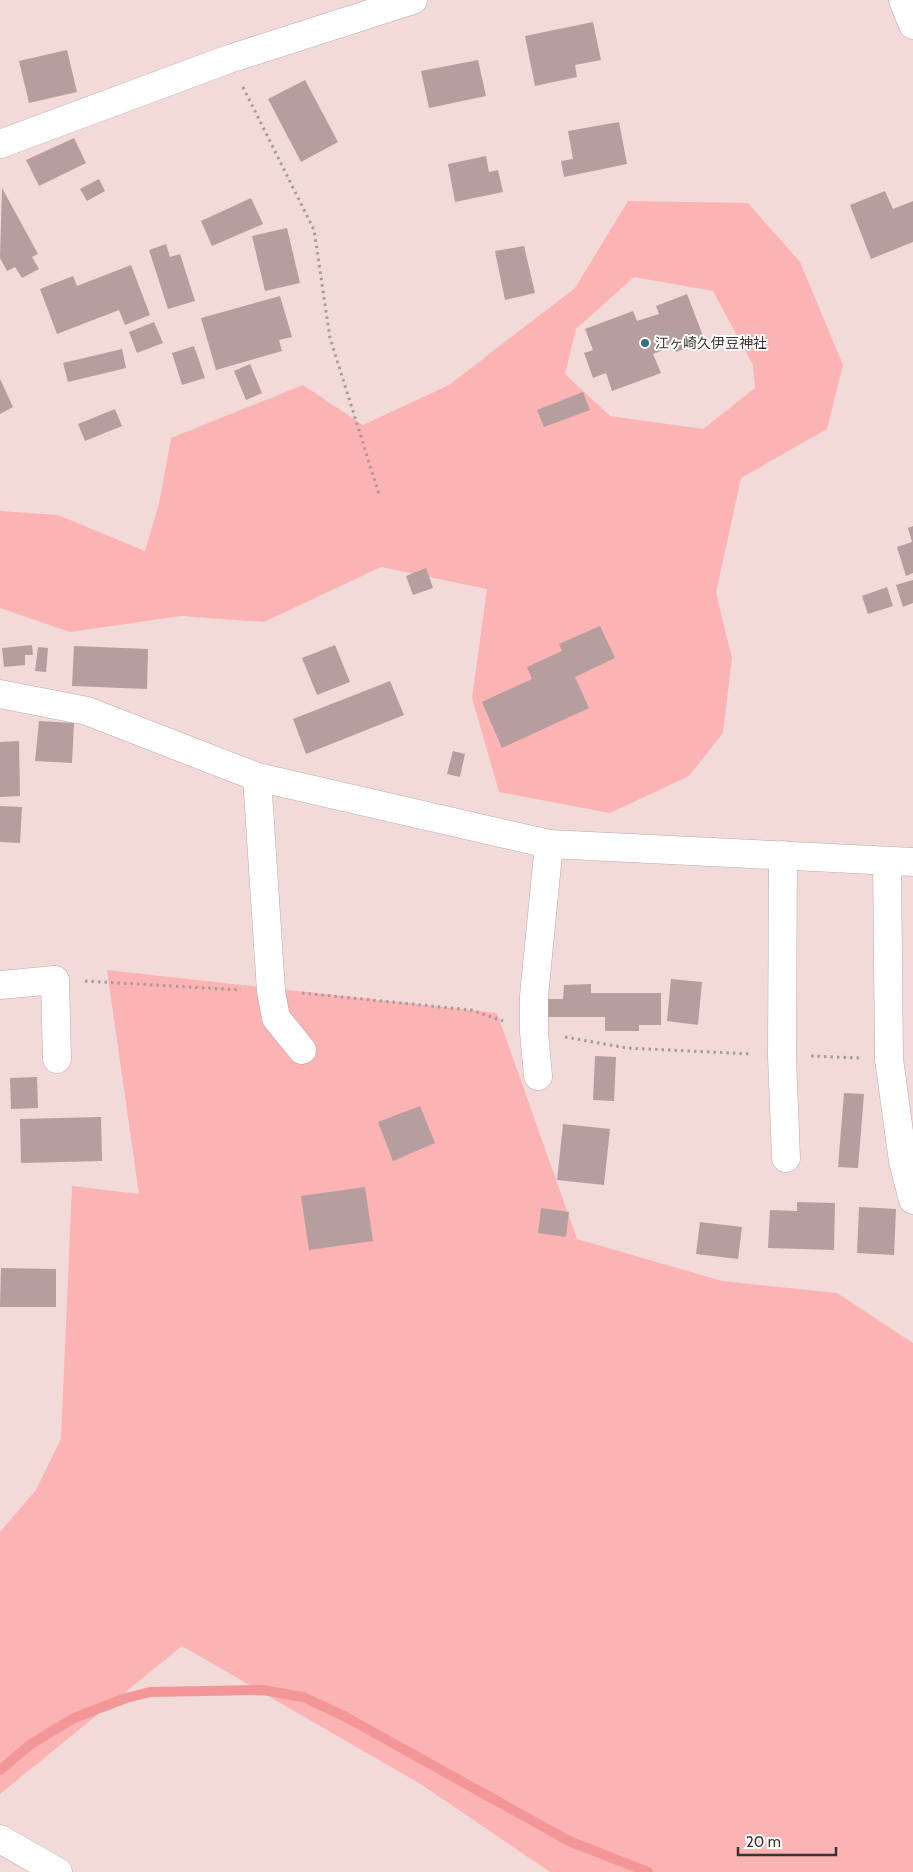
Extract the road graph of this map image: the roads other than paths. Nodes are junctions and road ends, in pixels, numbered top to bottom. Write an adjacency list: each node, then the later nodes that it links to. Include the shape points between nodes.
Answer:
1 (413, 0): 4 (street, via 229,60)
2 (903, 0): 3 (street)
3 (913, 25)
4 (0, 144)
5 (0, 694): 6 (street, via 87,711)
6 (257, 777): 7 (street); 11 (street, via 271,991 276,1018)
7 (549, 844): 8 (street); 13 (street, via 534,996)
8 (783, 855): 9 (street); 14 (street, via 782,1056)
9 (900, 862): 15 (street, via 889,1059 903,1161)
10 (0, 985): 12 (street, via 55,980)
11 (302, 1050)
12 (57, 1059)
13 (538, 1076)
14 (786, 1158)
15 (913, 1200)
16 (0, 1839): 17 (street)
17 (58, 1872)

